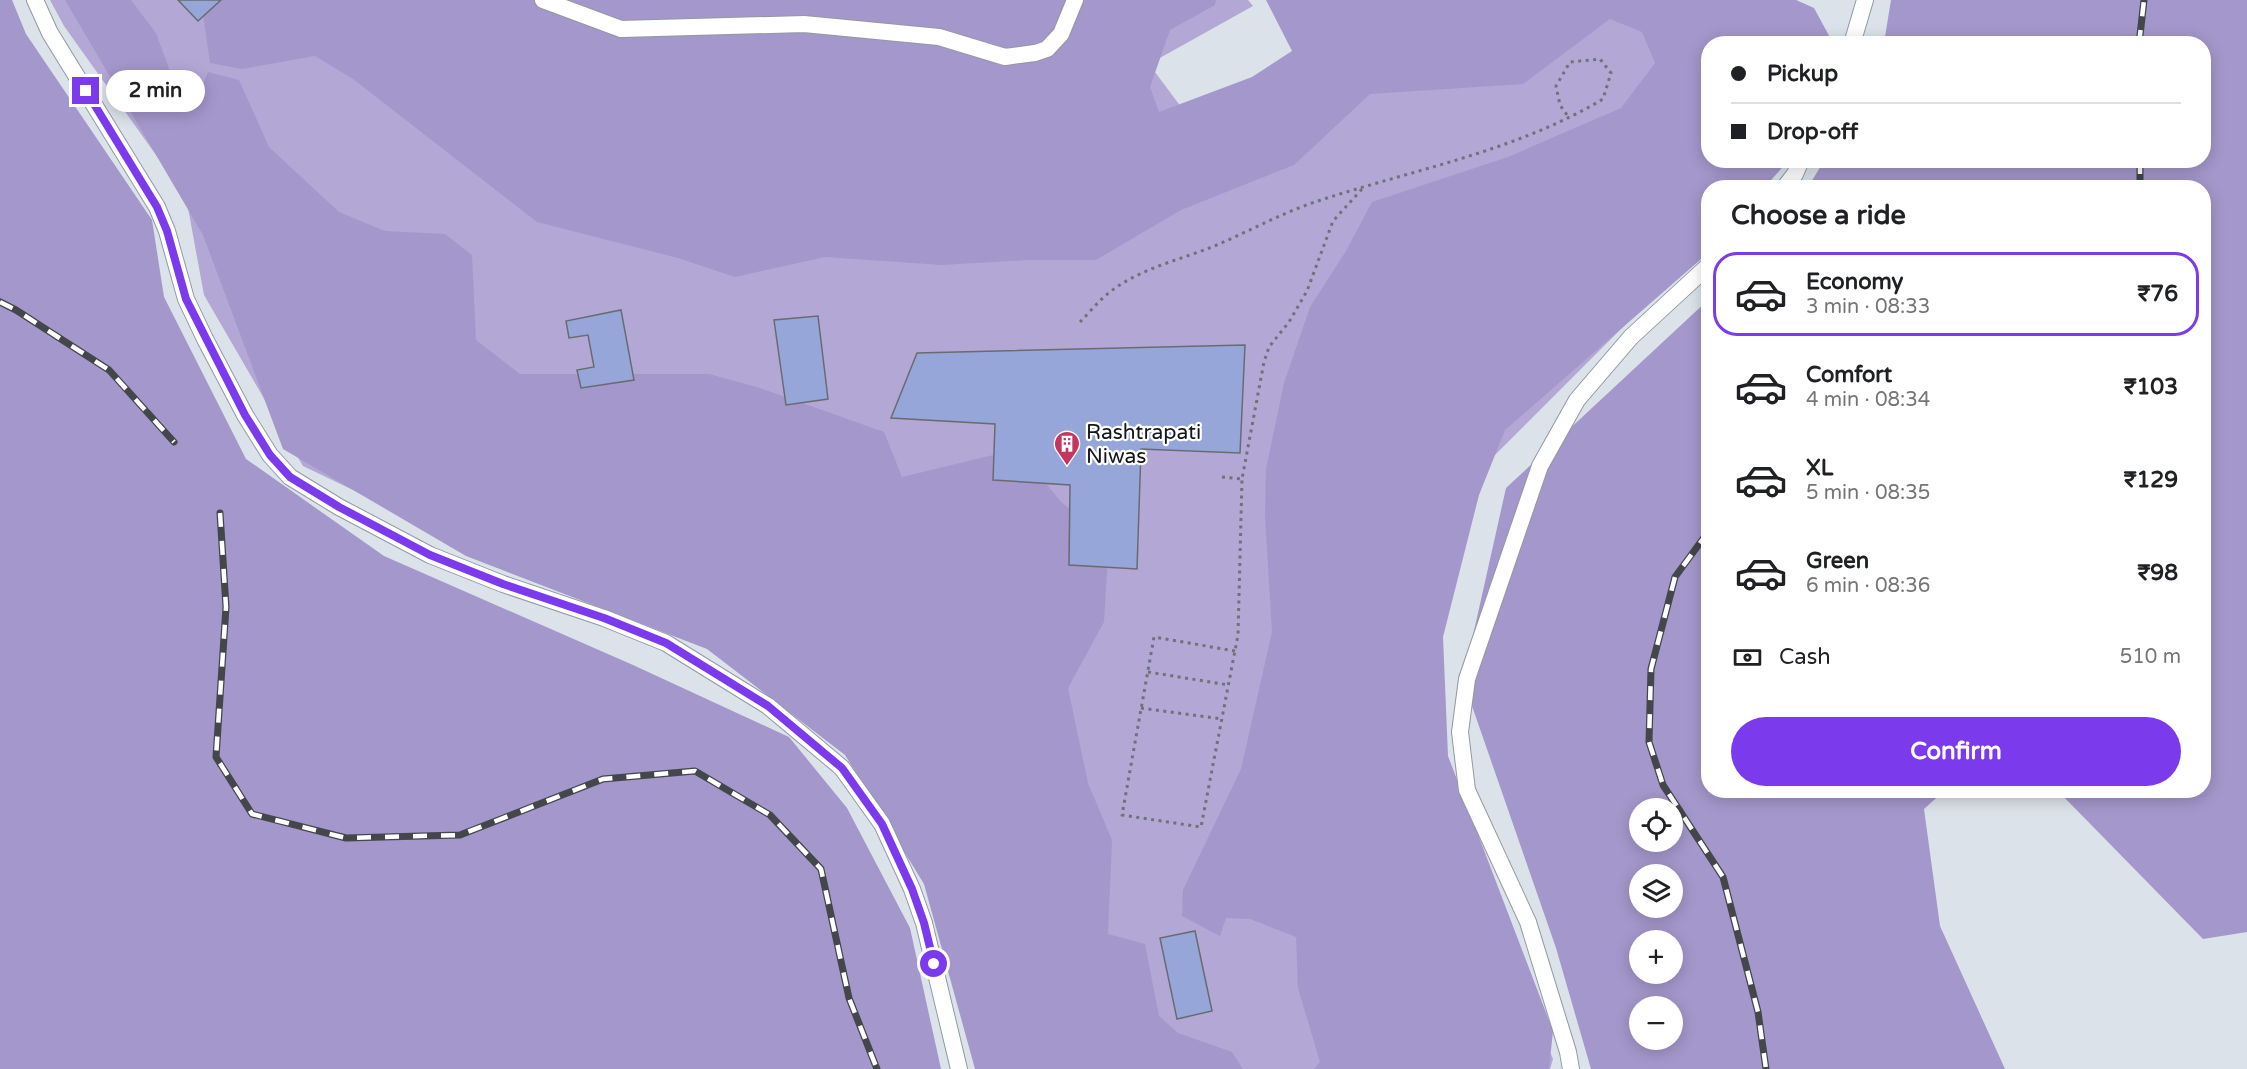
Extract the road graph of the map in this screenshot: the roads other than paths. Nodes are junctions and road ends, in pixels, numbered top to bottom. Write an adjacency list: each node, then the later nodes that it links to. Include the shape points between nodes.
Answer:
1 (35, 0): 7 (street, via 50,33 157,207 186,299 270,455 290,477 430,555 666,643 768,706 842,768 882,824 912,889 924,923)
2 (543, 0): 3 (street, via 621,29 804,24 939,37 1005,57 1047,49 1061,34)
3 (1076, 0)
4 (1865, 0): 5 (street)
5 (1854, 36)
6 (1701, 272): 8 (street, via 1631,337 1577,400 1540,466 1467,679 1460,732 1467,790 1528,922)
7 (959, 1069)
8 (1571, 1069)

